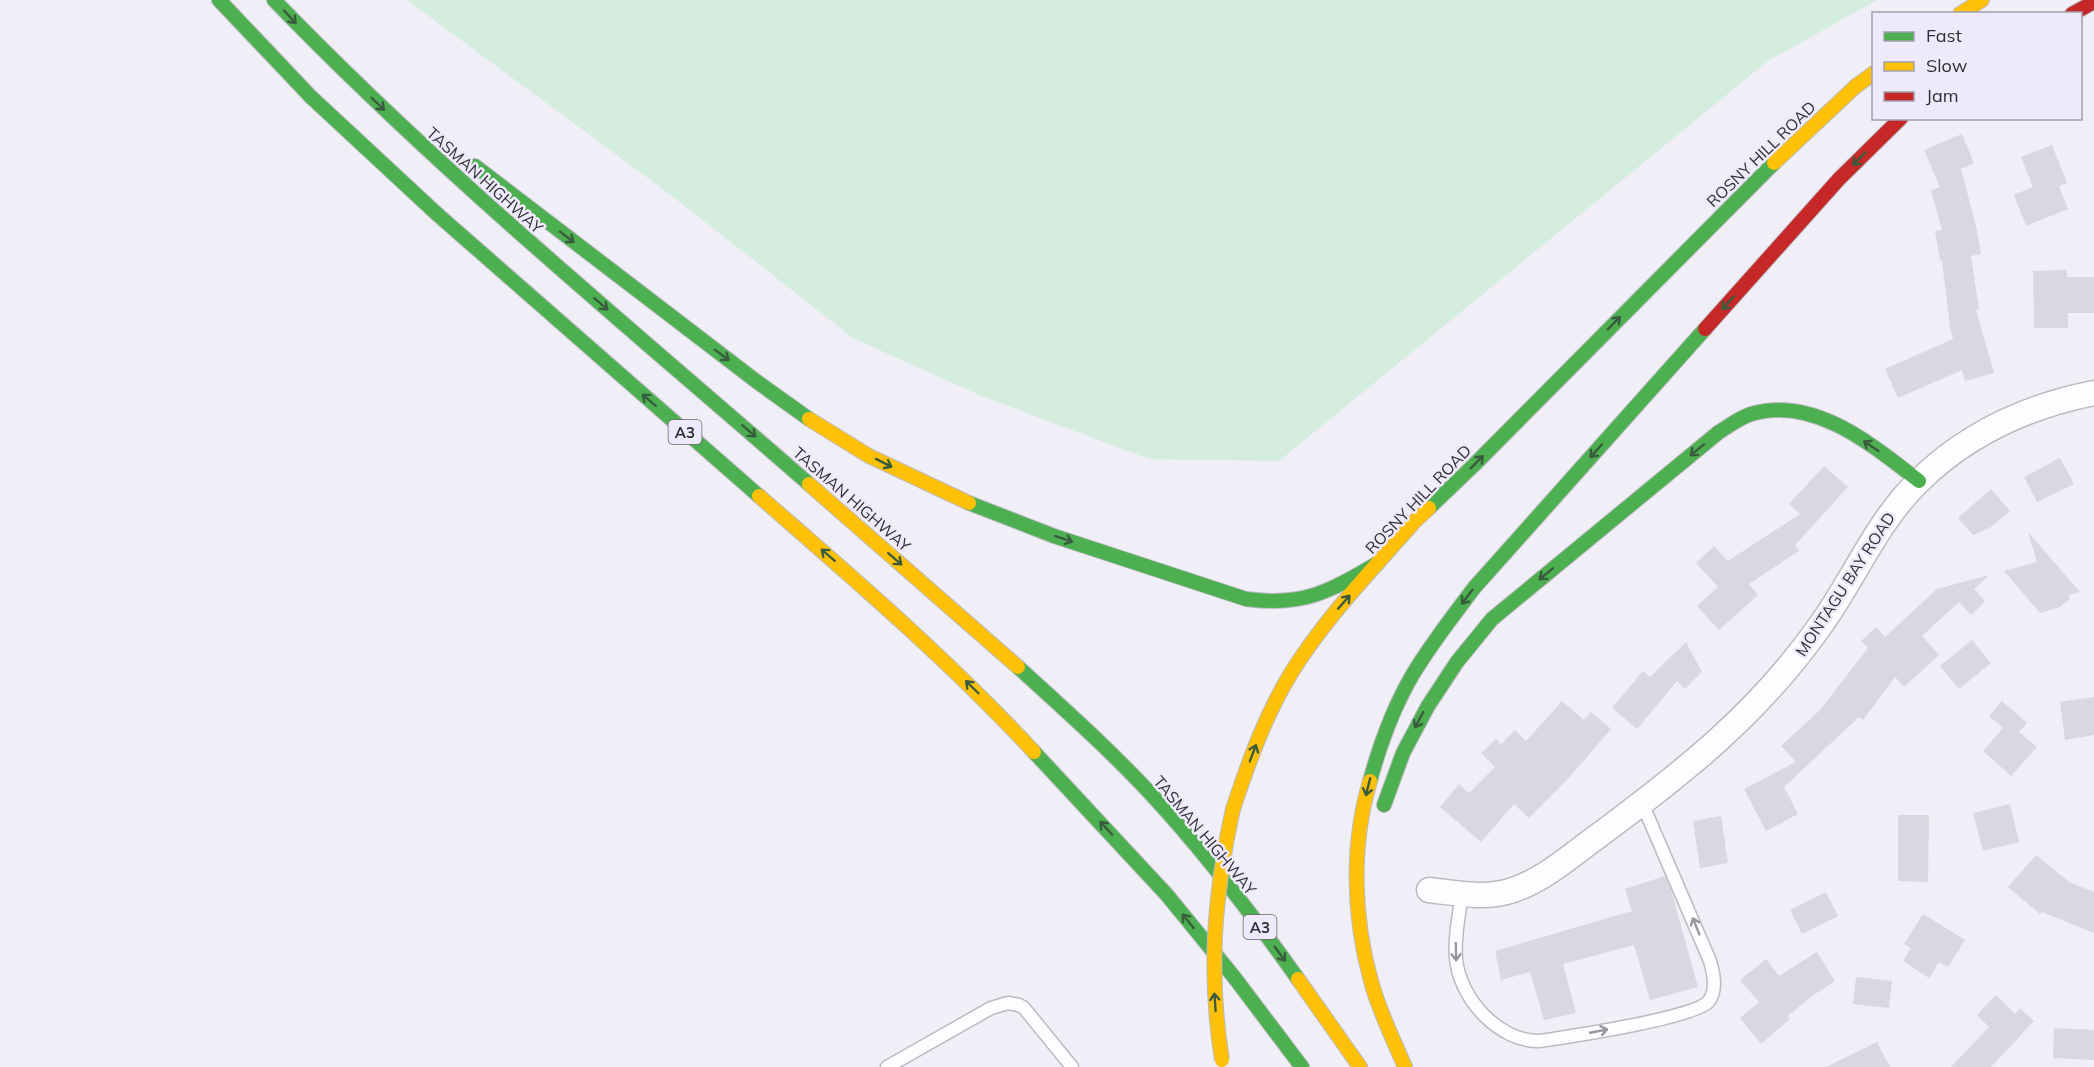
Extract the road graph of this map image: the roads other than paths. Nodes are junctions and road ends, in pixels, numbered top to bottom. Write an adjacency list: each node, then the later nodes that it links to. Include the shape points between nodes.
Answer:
1 (219, 0): 24 (main road, A3, one-way to 1, via 1146,871 994,709 896,615 445,222 311,97)
2 (274, 0): 7 (main road, TASMAN HIGHWAY / A3, one-way to 7)
3 (1982, 0): 5 (main road)
4 (2094, 2): 6 (main road)
5 (1963, 12)
6 (2076, 12)
7 (306, 33): 9 (main road); 25 (main road, TASMAN HIGHWAY / A3, one-way to 25, via 396,122 496,212 1001,651 1109,752 1179,826 1249,911)
8 (1872, 74): 14 (main road, ROSNY HILL ROAD, one-way to 8, via 1415,521 1785,152)
9 (410, 114)
10 (1899, 120): 20 (main road, one-way to 20, via 1839,179 1474,588 1411,677 1377,753 1366,795 1357,870 1365,957)
11 (462, 156): 14 (main road, one-way to 14, via 800,412 868,455 937,490 1036,530 1267,603 1314,596)
12 (2094, 393): 13 (street, MONTAGU BAY ROAD, via 2066,398 1997,424 1964,444)
13 (1919, 481): 15 (street, MONTAGU BAY ROAD, via 1888,517 1822,624 1775,684 1736,725); 16 (main road, one-way to 16, via 1872,446 1805,412 1753,413 1719,432 1511,602 1467,648 1422,713 1404,747)
14 (1378, 563): 21 (main road, ROSNY HILL ROAD, one-way to 14, bridge, via 1215,1005 1214,919 1233,809 1254,748 1293,670 1336,611)
15 (1642, 803): 18 (street, MONTAGU BAY ROAD, via 1531,883 1508,892); 18 (lane, one-way to 15, via 1456,945 1460,977 1487,1019 1510,1035 1540,1041 1701,1008 1714,991 1710,961)
16 (1382, 816)
17 (1429, 890): 18 (street, MONTAGU BAY ROAD)
18 (1461, 894)
19 (1371, 897): 20 (main road, via 1375,966)
20 (1390, 1034): 26 (main road)
21 (1223, 1063)
22 (887, 1067): 23 (lane, via 980,1013 1008,1003 1024,1008)
23 (1072, 1067)
24 (1302, 1067)
25 (1360, 1067)
26 (1405, 1067)

